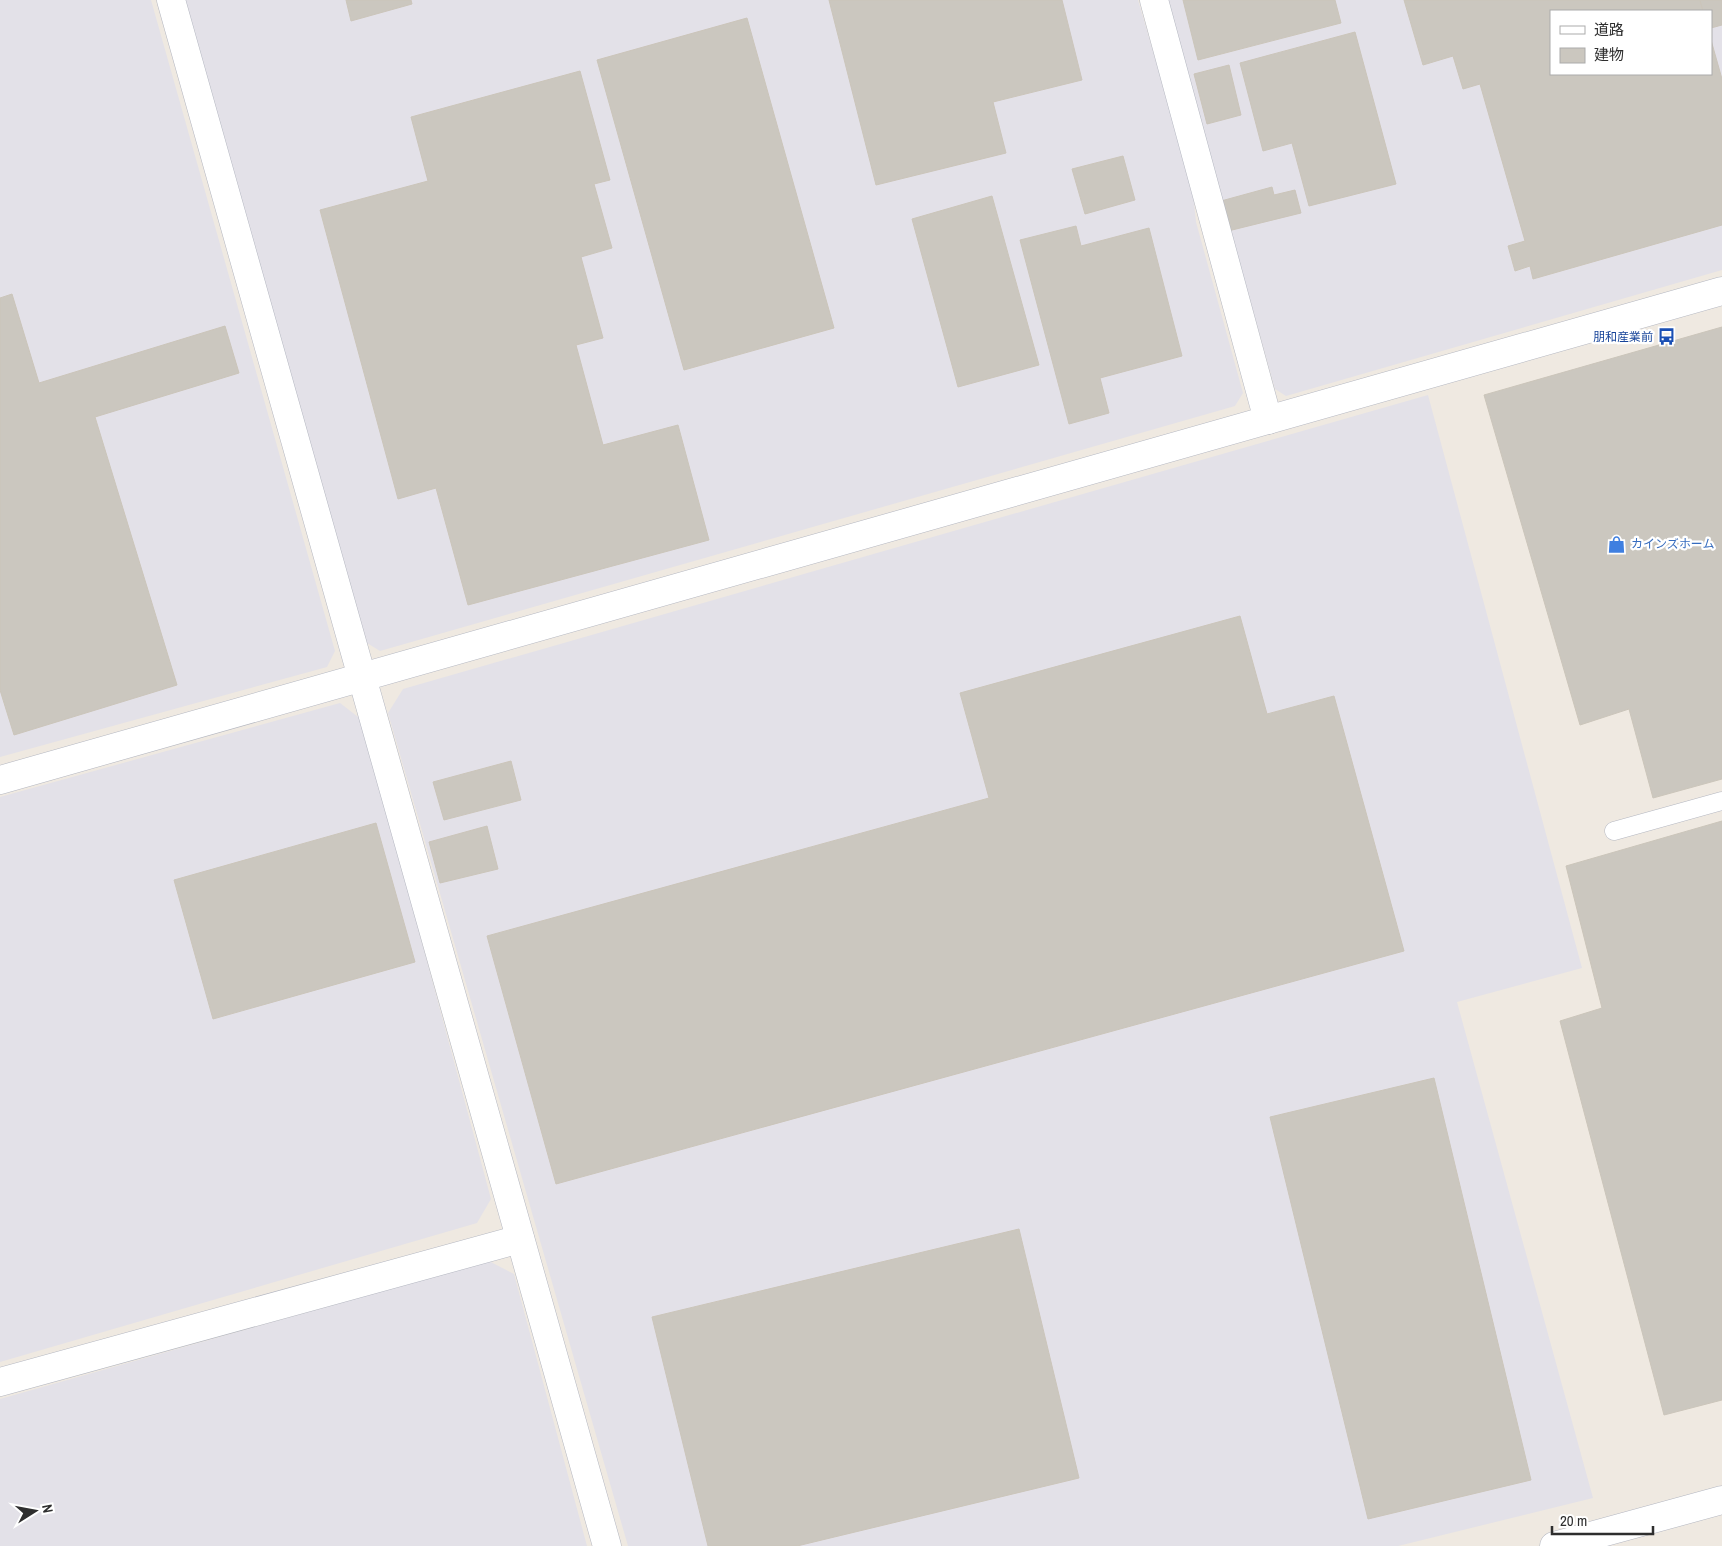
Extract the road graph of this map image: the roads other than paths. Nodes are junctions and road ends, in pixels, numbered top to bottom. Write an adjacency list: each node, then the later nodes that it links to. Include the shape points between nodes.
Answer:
1 (171, 0): 5 (street)
2 (1154, 0): 4 (street)
3 (1722, 291): 4 (street)
4 (1268, 420): 5 (street)
5 (362, 678): 6 (street); 9 (street)
6 (0, 780)
7 (1722, 801): 8 (lane)
8 (1614, 830)
9 (520, 1239): 10 (street); 13 (street)
10 (0, 1382)
11 (1722, 1500): 12 (street)
12 (1604, 1540): 14 (street)
13 (607, 1546)
14 (1554, 1546)

